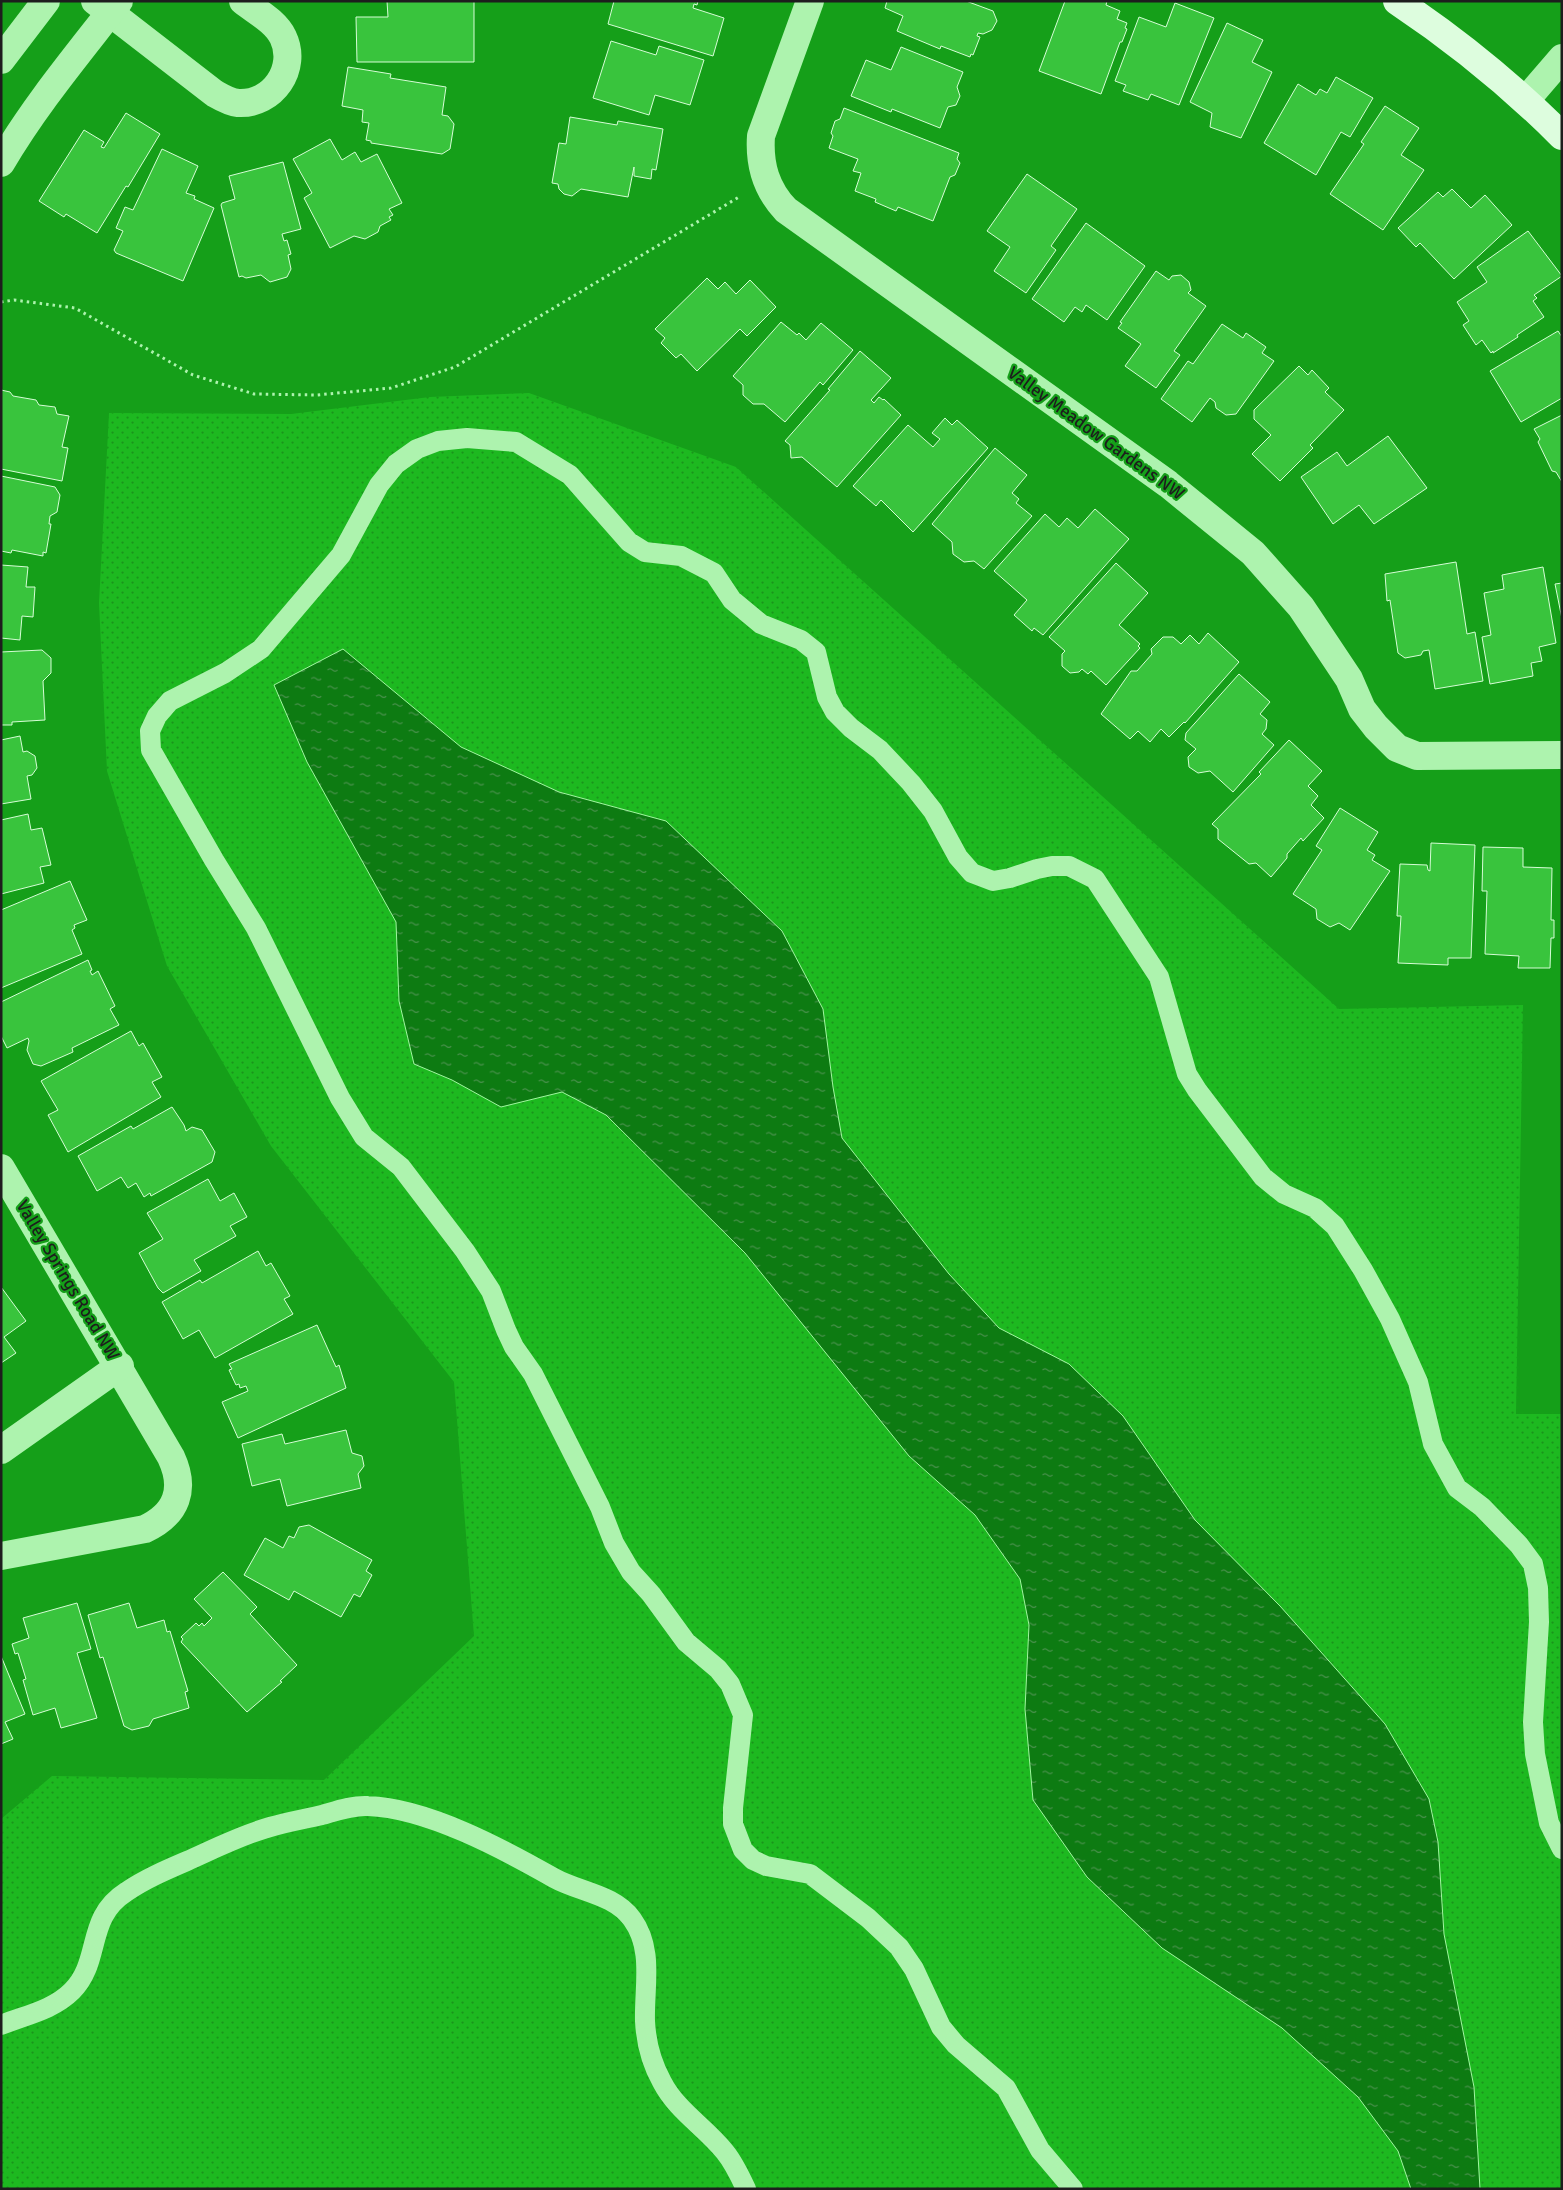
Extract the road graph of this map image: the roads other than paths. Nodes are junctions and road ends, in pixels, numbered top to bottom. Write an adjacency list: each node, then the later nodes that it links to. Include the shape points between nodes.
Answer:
1 (46, 1): 7 (street)
2 (243, 1): 5 (street, via 276,26 287,52 287,66 278,84 264,98 237,103 214,93)
3 (810, 1): 11 (street, Valley Meadow Gardens NW, via 761,136 764,174 773,194 786,210 1168,484 1253,553 1301,607 1349,678 1362,709 1397,748 1417,756)
4 (1397, 1): 8 (street, via 1462,47)
5 (108, 5): 10 (street)
6 (1562, 58): 8 (street)
7 (1, 60)
8 (1526, 100): 9 (street)
9 (1562, 136)
10 (1, 162)
11 (1562, 755)
12 (1, 1168): 13 (street, Valley Springs Road NW)
13 (120, 1366): 14 (street, Valley Springs Road NW); 15 (street, Valley Springs Road NW, via 177,1470 178,1492 170,1512 145,1529)
14 (1, 1450)
15 (1, 1556)
16 (1562, 1849): 19 (lane, via 1550,1823 1535,1754 1533,1722 1539,1622 1538,1588 1533,1564 1520,1545 1482,1507 1457,1488 1433,1444 1418,1382 1390,1319 1335,1226 1315,1208 1284,1194 1264,1177 1197,1090 1187,1074 1159,977 1096,879 1069,866 1037,868 1010,878 993,880 972,873 958,856 933,811 910,783 880,750 835,712 816,652 801,640 761,624 732,600 714,573 681,556 645,552 629,542 570,476 516,442 467,438 438,441 417,449 396,464 379,485 340,555 261,649 225,673 170,701 150,731 151,750 256,928 336,1091 364,1137 401,1167 465,1251 491,1292 510,1339 533,1374 631,1572 686,1642 718,1669 730,1684 743,1714 733,1808 733,1824 743,1850 766,1866 810,1874 868,1918 899,1947 914,1969 941,2027 956,2046 1006,2088 1040,2150)
17 (1, 2025): 18 (lane, via 42,2010 72,1990 81,1980 89,1962 99,1923 107,1907 124,1892 156,1874 255,1832 346,1809 368,1806 414,1814 485,1841 560,1881 594,1893 622,1907 632,1918 644,1938 647,1964 645,2023 653,2065 664,2086 688,2116 725,2152)
18 (746, 2189)
19 (1073, 2189)

